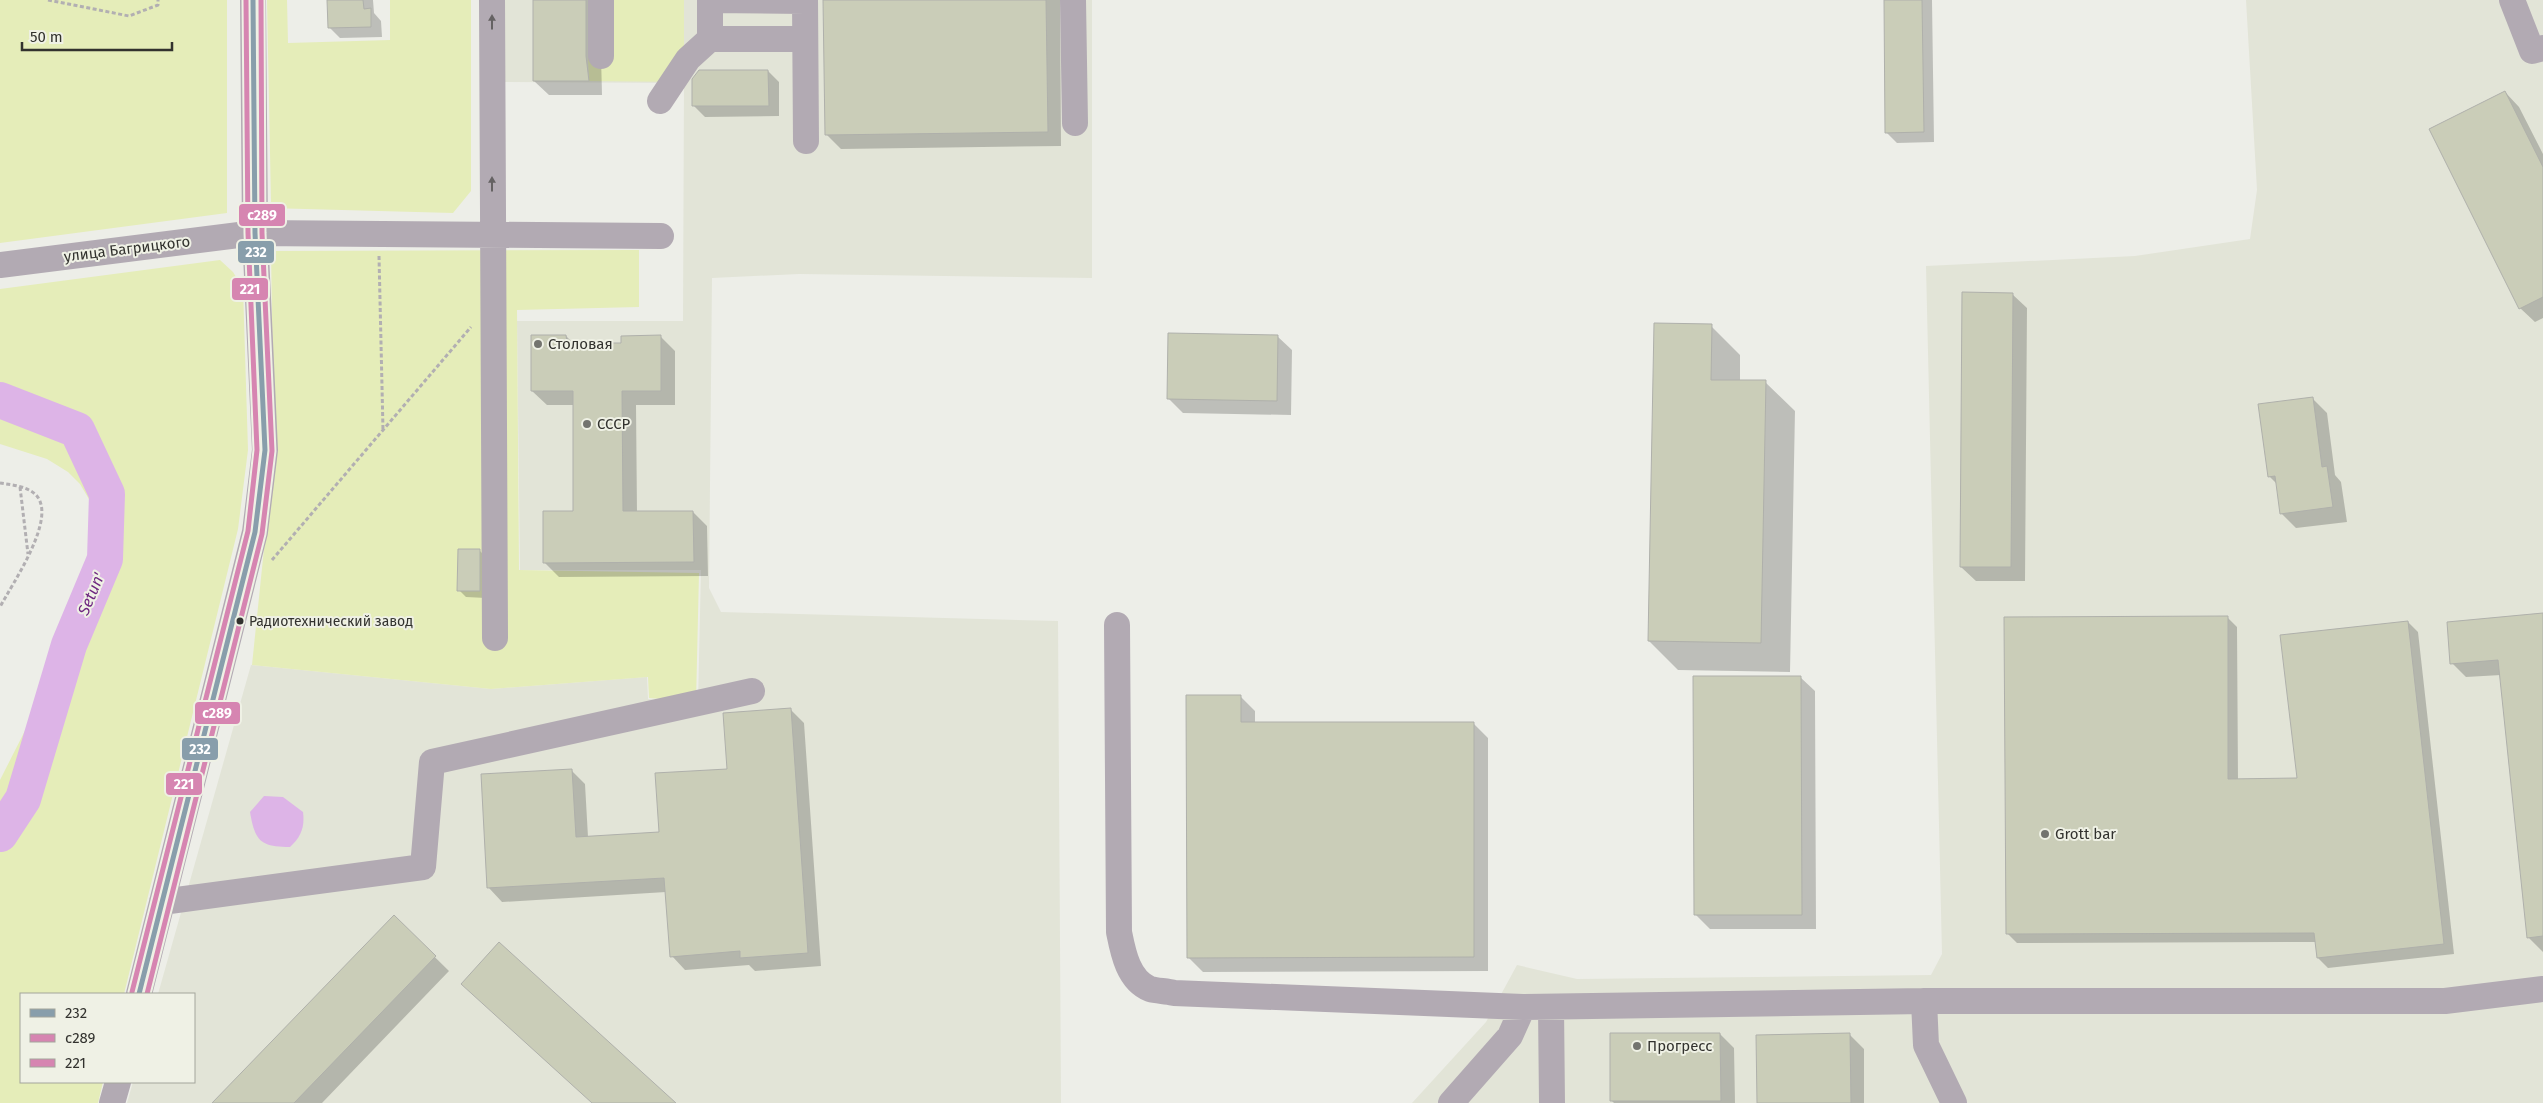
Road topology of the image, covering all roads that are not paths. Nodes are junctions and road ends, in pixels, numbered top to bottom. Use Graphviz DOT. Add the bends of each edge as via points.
graph roads {
  1 [pos="253,0"];
  2 [pos="492,0"];
  3 [pos="601,0"];
  4 [pos="1073,0"];
  5 [pos="2512,0"];
  6 [pos="805,1"];
  7 [pos="710,39"];
  8 [pos="804,39"];
  9 [pos="2543,48"];
  10 [pos="601,56"];
  11 [pos="660,102"];
  12 [pos="1075,123"];
  13 [pos="806,141"];
  14 [pos="255,233"];
  15 [pos="492,233"];
  16 [pos="660,236"];
  17 [pos="0,265"];
  18 [pos="1117,625"];
  19 [pos="495,638"];
  20 [pos="752,691"];
  21 [pos="162,902"];
  22 [pos="2543,989"];
  23 [pos="140,993"];
  24 [pos="1924,1001"];
  25 [pos="1523,1007"];
  26 [pos="1551,1007"];
  27 [pos="118,1083"];
  28 [pos="112,1103"];
  29 [pos="1450,1103"];
  30 [pos="1552,1103"];
  31 [pos="1954,1103"];
  1 -- 14 [label="street"];
  15 -- 2 [label="street, one-way"];
  3 -- 10 [label="street"];
  4 -- 12 [label="street"];
  5 -- 9 [label="street" via="2532,51"];
  6 -- 7 [label="street" via="710,0"];
  6 -- 8 [label="street"];
  7 -- 8 [label="street"];
  7 -- 11 [label="street" via="688,59"];
  8 -- 13 [label="street"];
  14 -- 15 [label="street, улица Багрицкого"];
  14 -- 17 [label="street, улица Багрицкого"];
  14 -- 21 [label="street" via="265,450 255,532"];
  15 -- 16 [label="street, улица Багрицкого"];
  15 -- 19 [label="street"];
  18 -- 25 [label="street" via="1119,932 1123,956 1134,976 1150,989 1174,993"];
  20 -- 21 [label="street" via="432,762 422,867"];
  21 -- 23 [label="street"];
  22 -- 24 [label="street" via="2445,1001"];
  24 -- 26 [label="street"];
  24 -- 31 [label="street" via="1926,1045"];
  25 -- 26 [label="street"];
  25 -- 29 [label="street" via="1510,1036"];
  26 -- 30 [label="street"];
  27 -- 28 [label="street"];
}
